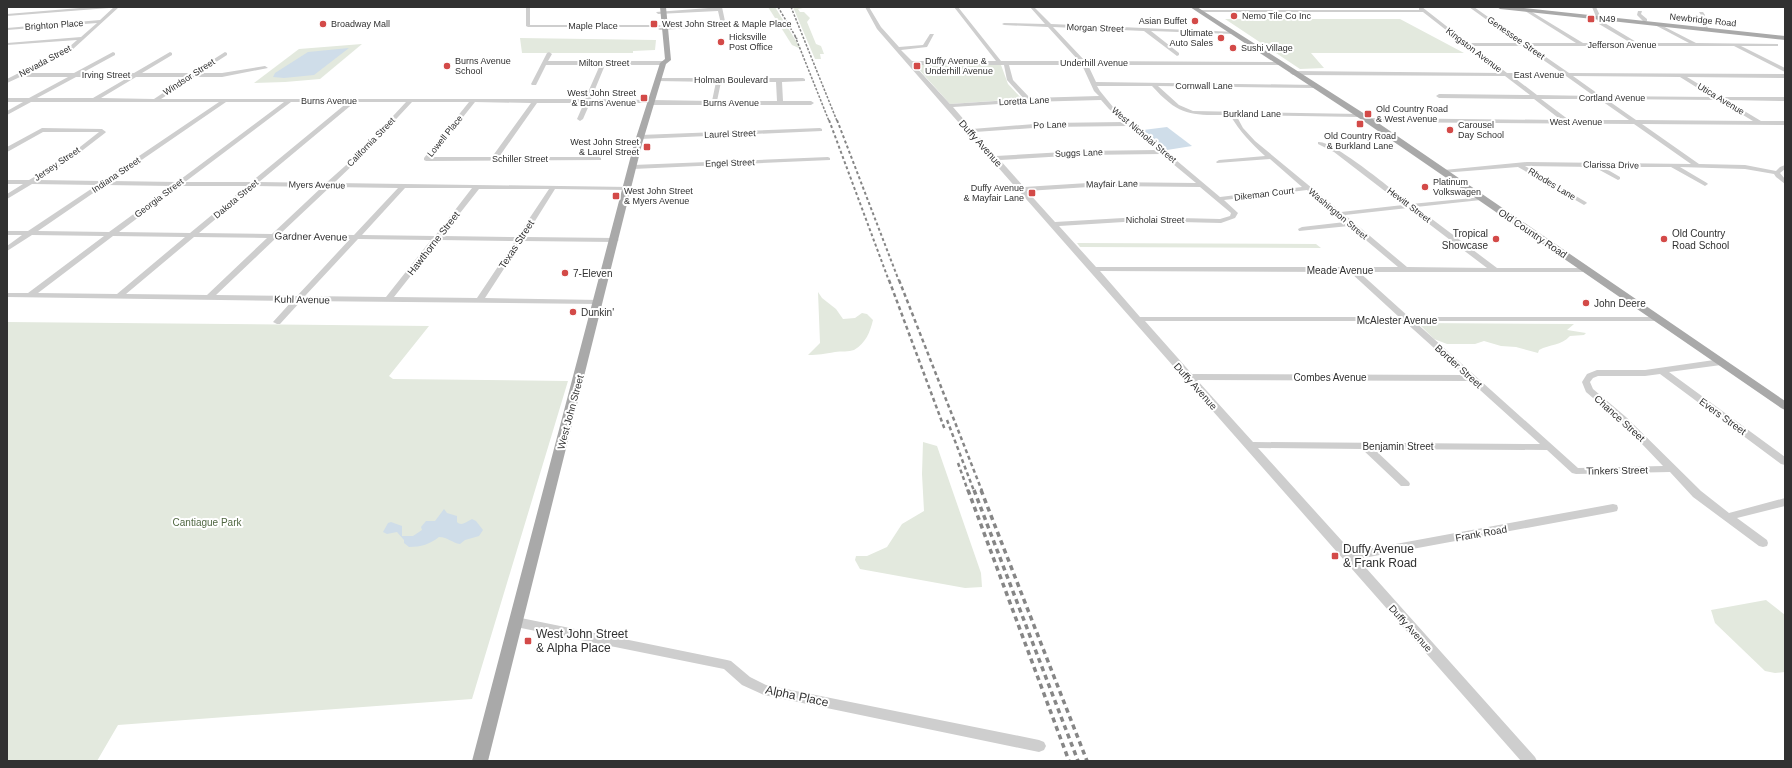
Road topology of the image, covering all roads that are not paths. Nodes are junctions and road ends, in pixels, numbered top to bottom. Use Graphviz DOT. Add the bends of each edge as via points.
graph roads {
  1 [pos="109,7"];
  2 [pos="117,7"];
  3 [pos="528,7"];
  4 [pos="866,7"];
  5 [pos="956,7"];
  6 [pos="1032,7"];
  7 [pos="1193,7"];
  8 [pos="1252,7"];
  9 [pos="1305,7"];
  10 [pos="1359,7"];
  11 [pos="1418,7"];
  12 [pos="1471,7"];
  13 [pos="1500,7"];
  14 [pos="1521,7"];
  15 [pos="1594,7"];
  16 [pos="720,8"];
  17 [pos="660,10"];
  18 [pos="1527,10"];
  19 [pos="1200,11"];
  20 [pos="1259,11"];
  21 [pos="1313,11"];
  22 [pos="1367,11"];
  23 [pos="1424,11"];
  24 [pos="1640,12"];
  25 [pos="1701,13"];
  26 [pos="7,14"];
  27 [pos="1598,16"];
  28 [pos="1645,20"];
  29 [pos="101,21"];
  30 [pos="1004,24"];
  31 [pos="1657,24"];
  32 [pos="1050,26"];
  33 [pos="1706,27"];
  34 [pos="7,28"];
  35 [pos="662,28"];
  36 [pos="1146,30"];
  37 [pos="1234,33"];
  38 [pos="932,35"];
  39 [pos="1773,35"];
  40 [pos="1785,36"];
  41 [pos="82,38"];
  42 [pos="7,44"];
  43 [pos="1467,44"];
  44 [pos="1524,44"];
  45 [pos="1581,44"];
  46 [pos="1638,45"];
  47 [pos="1695,45"];
  48 [pos="1734,45"];
  49 [pos="1776,45"];
  50 [pos="897,49"];
  51 [pos="668,51"];
  52 [pos="660,53"];
  53 [pos="113,54"];
  54 [pos="170,54"];
  55 [pos="225,54"];
  56 [pos="549,54"];
  57 [pos="1177,54"];
  58 [pos="544,63"];
  59 [pos="603,63"];
  60 [pos="910,63"];
  61 [pos="1003,63"];
  62 [pos="1084,63"];
  63 [pos="663,64"];
  64 [pos="1279,64"];
  65 [pos="265,68"];
  66 [pos="1785,70"];
  67 [pos="1293,73"];
  68 [pos="1506,74"];
  69 [pos="19,75"];
  70 [pos="76,75"];
  71 [pos="134,75"];
  72 [pos="193,75"];
  73 [pos="1568,75"];
  74 [pos="1681,76"];
  75 [pos="1785,76"];
  76 [pos="658,80"];
  77 [pos="719,80"];
  78 [pos="779,80"];
  79 [pos="803,80"];
  80 [pos="7,81"];
  81 [pos="534,84"];
  82 [pos="1094,84"];
  83 [pos="1155,86"];
  84 [pos="1314,86"];
  85 [pos="1439,96"];
  86 [pos="1536,97"];
  87 [pos="1102,98"];
  88 [pos="1601,98"];
  89 [pos="1719,98"];
  90 [pos="1785,99"];
  91 [pos="7,100"];
  92 [pos="31,100"];
  93 [pos="93,100"];
  94 [pos="154,100"];
  95 [pos="1028,100"];
  96 [pos="224,101"];
  97 [pos="288,101"];
  98 [pos="353,101"];
  99 [pos="410,101"];
  100 [pos="473,101"];
  101 [pos="535,101"];
  102 [pos="588,101"];
  103 [pos="651,102"];
  104 [pos="714,103"];
  105 [pos="780,103"];
  106 [pos="811,103"];
  107 [pos="947,106"];
  108 [pos="7,113"];
  109 [pos="1232,114"];
  110 [pos="1359,115"];
  111 [pos="580,119"];
  112 [pos="1368,120"];
  113 [pos="1568,122"];
  114 [pos="1636,122"];
  115 [pos="1762,123"];
  116 [pos="1130,124"];
  117 [pos="1785,124"];
  118 [pos="820,130"];
  119 [pos="970,131"];
  120 [pos="640,137"];
  121 [pos="1320,143"];
  122 [pos="7,150"];
  123 [pos="1164,152"];
  124 [pos="1271,157"];
  125 [pos="994,158"];
  126 [pos="441,159"];
  127 [pos="494,159"];
  128 [pos="599,159"];
  129 [pos="828,159"];
  130 [pos="1218,162"];
  131 [pos="1519,165"];
  132 [pos="1595,165"];
  133 [pos="1671,166"];
  134 [pos="1698,166"];
  135 [pos="633,167"];
  136 [pos="1785,167"];
  137 [pos="1444,172"];
  138 [pos="1777,173"];
  139 [pos="1618,178"];
  140 [pos="7,182"];
  141 [pos="30,182"];
  142 [pos="1785,182"];
  143 [pos="104,183"];
  144 [pos="178,184"];
  145 [pos="1705,184"];
  146 [pos="253,185"];
  147 [pos="328,185"];
  148 [pos="1202,185"];
  149 [pos="402,187"];
  150 [pos="477,187"];
  151 [pos="553,188"];
  152 [pos="628,188"];
  153 [pos="1308,188"];
  154 [pos="1021,189"];
  155 [pos="7,197"];
  156 [pos="1481,198"];
  157 [pos="1220,199"];
  158 [pos="1584,203"];
  159 [pos="1410,206"];
  160 [pos="1339,214"];
  161 [pos="1052,224"];
  162 [pos="1351,224"];
  163 [pos="1302,229"];
  164 [pos="7,233"];
  165 [pos="31,233"];
  166 [pos="111,234"];
  167 [pos="192,235"];
  168 [pos="274,236"];
  169 [pos="355,237"];
  170 [pos="437,238"];
  171 [pos="519,238"];
  172 [pos="615,240"];
  173 [pos="7,249"];
  174 [pos="1092,269"];
  175 [pos="1352,270"];
  176 [pos="1406,270"];
  177 [pos="1495,270"];
  178 [pos="1587,270"];
  179 [pos="7,295"];
  180 [pos="30,295"];
  181 [pos="119,296"];
  182 [pos="209,297"];
  183 [pos="298,298"];
  184 [pos="388,300"];
  185 [pos="479,301"];
  186 [pos="597,302"];
  187 [pos="1136,319"];
  188 [pos="1658,319"];
  189 [pos="1408,320"];
  190 [pos="277,322"];
  191 [pos="1721,362"];
  192 [pos="1662,371"];
  193 [pos="1188,377"];
  194 [pos="1472,378"];
  195 [pos="1785,406"];
  196 [pos="1249,445"];
  197 [pos="1365,446"];
  198 [pos="1548,447"];
  199 [pos="1565,462"];
  200 [pos="1785,462"];
  201 [pos="1673,469"];
  202 [pos="1405,484"];
  203 [pos="1785,502"];
  204 [pos="1613,508"];
  205 [pos="1727,517"];
  206 [pos="1763,543"];
  207 [pos="1349,557"];
  208 [pos="516,622"];
  209 [pos="1039,746"];
  210 [pos="480,761"];
  211 [pos="1530,761"];
  1 -- 26 [label="street"];
  2 -- 29 [label="street, Nevada Street"];
  3 -- 35 [label="street, Maple Place" via="528,26"];
  4 -- 50 [label="street, Duffy Avenue" via="879,28"];
  5 -- 61 [label="street"];
  6 -- 32 [label="street, West Nicholai Street"];
  7 -- 19 [label="main road, Old Country Road"];
  8 -- 20 [label="street"];
  9 -- 21 [label="street"];
  10 -- 22 [label="street"];
  11 -- 23 [label="street, Kingston Avenue"];
  12 -- 44 [label="street, Genessee Street"];
  13 -- 18 [label="main road, Newbridge Road"];
  14 -- 27 [label="main road, Newbridge Road"];
  15 -- 27 [label="street"];
  16 -- 17 [label="street"];
  16 -- 35 [label="street, Maple Place" via="724,25"];
  17 -- 35 [label="main road, West John Street"];
  18 -- 27 [label="main road, Newbridge Road"];
  18 -- 45 [label="street"];
  19 -- 20 [label="street"];
  19 -- 37 [label="main road, Old Country Road"];
  20 -- 21 [label="street"];
  21 -- 22 [label="street"];
  22 -- 23 [label="street"];
  23 -- 43 [label="street, Kingston Avenue"];
  24 -- 28 [label="street"];
  25 -- 33 [label="street"];
  27 -- 28 [label="main road, Newbridge Road"];
  27 -- 31 [label="main road, Newbridge Road"];
  27 -- 46 [label="street" via="1601,23"];
  28 -- 33 [label="main road, Newbridge Road"];
  29 -- 34 [label="street, Brighton Place"];
  29 -- 41 [label="street, Nevada Street"];
  30 -- 32 [label="street, Morgan Street"];
  31 -- 39 [label="main road, Newbridge Road"];
  31 -- 47 [label="street"];
  32 -- 36 [label="street, Morgan Street"];
  32 -- 62 [label="street, West Nicholai Street"];
  33 -- 39 [label="main road, Newbridge Road"];
  35 -- 51 [label="main road, West John Street"];
  35 -- 52 [label="main road, West John Street"];
  36 -- 37 [label="street, Morgan Street"];
  36 -- 57 [label="street"];
  37 -- 64 [label="main road, Old Country Road"];
  38 -- 50 [label="street" via="925,46"];
  39 -- 40 [label="main road, Newbridge Road"];
  41 -- 42 [label="street"];
  41 -- 69 [label="street, Nevada Street" via="67,51"];
  43 -- 44 [label="street, Jefferson Avenue"];
  43 -- 68 [label="street, Kingston Avenue"];
  44 -- 45 [label="street, Jefferson Avenue"];
  44 -- 73 [label="street, Genessee Street"];
  45 -- 46 [label="street, Jefferson Avenue"];
  46 -- 47 [label="street, Jefferson Avenue"];
  47 -- 48 [label="street, Jefferson Avenue"];
  48 -- 49 [label="street, Jefferson Avenue"];
  48 -- 66 [label="street"];
  50 -- 60 [label="street, Duffy Avenue"];
  51 -- 52 [label="main road"];
  51 -- 63 [label="main road, West John Street" via="668,60"];
  52 -- 63 [label="main road, West John Street" via="660,61"];
  53 -- 70 [label="street"];
  54 -- 71 [label="street"];
  55 -- 72 [label="street, Windsor Street"];
  56 -- 58 [label="street"];
  58 -- 59 [label="street, Milton Street"];
  58 -- 81 [label="street"];
  59 -- 63 [label="street, Milton Street"];
  59 -- 102 [label="street"];
  60 -- 61 [label="street, Underhill Avenue"];
  60 -- 107 [label="street, Duffy Avenue"];
  61 -- 62 [label="street, Underhill Avenue"];
  61 -- 95 [label="street" via="1010,80"];
  62 -- 64 [label="street, Underhill Avenue"];
  62 -- 82 [label="street, West Nicholai Street"];
  63 -- 76 [label="main road, West John Street"];
  64 -- 67 [label="main road, Old Country Road"];
  65 -- 72 [label="street, Irving Street" via="222,75"];
  67 -- 68 [label="street, East Avenue"];
  67 -- 84 [label="main road, Old Country Road"];
  68 -- 73 [label="street, East Avenue"];
  68 -- 86 [label="street, Kingston Avenue"];
  69 -- 70 [label="street, Irving Street"];
  69 -- 80 [label="street, Nevada Street"];
  70 -- 71 [label="street, Irving Street"];
  70 -- 92 [label="street"];
  71 -- 72 [label="street, Irving Street"];
  71 -- 93 [label="street"];
  72 -- 94 [label="street, Windsor Street"];
  73 -- 74 [label="street, East Avenue"];
  73 -- 88 [label="street, Genessee Street"];
  74 -- 75 [label="street, East Avenue"];
  74 -- 89 [label="street, Utica Avenue"];
  76 -- 77 [label="street, Holman Boulevard"];
  76 -- 103 [label="main road, West John Street"];
  77 -- 78 [label="street, Holman Boulevard"];
  77 -- 104 [label="street"];
  78 -- 79 [label="street, Holman Boulevard"];
  78 -- 105 [label="street"];
  82 -- 83 [label="street, Cornwall Lane"];
  82 -- 87 [label="street, West Nicholai Street"];
  83 -- 84 [label="street, Cornwall Lane"];
  83 -- 109 [label="street, Burkland Lane" via="1184,111"];
  84 -- 110 [label="main road, Old Country Road"];
  85 -- 86 [label="street, Cortland Avenue"];
  86 -- 88 [label="street, Cortland Avenue"];
  86 -- 113 [label="street, Kingston Avenue"];
  87 -- 95 [label="street, Loretta Lane"];
  87 -- 116 [label="street, West Nicholai Street"];
  88 -- 89 [label="street, Cortland Avenue"];
  88 -- 114 [label="street, Genessee Street"];
  89 -- 90 [label="street, Cortland Avenue"];
  89 -- 115 [label="street, Utica Avenue"];
  91 -- 92 [label="street, Burns Avenue"];
  92 -- 93 [label="street, Burns Avenue"];
  92 -- 108 [label="street"];
  93 -- 94 [label="street, Burns Avenue"];
  94 -- 96 [label="street, Burns Avenue"];
  95 -- 107 [label="street, Loretta Lane"];
  96 -- 97 [label="street, Burns Avenue"];
  96 -- 143 [label="street, Indiana Street"];
  97 -- 98 [label="street, Burns Avenue"];
  97 -- 144 [label="street, Georgia Street"];
  98 -- 99 [label="street, Burns Avenue"];
  98 -- 146 [label="street, Dakota Street"];
  99 -- 100 [label="street, Burns Avenue"];
  99 -- 147 [label="street, California Street"];
  100 -- 101 [label="street, Burns Avenue"];
  100 -- 126 [label="street, Lowell Place" via="426,159"];
  101 -- 102 [label="street, Burns Avenue"];
  101 -- 127 [label="street"];
  102 -- 103 [label="street, Burns Avenue"];
  102 -- 111 [label="street"];
  103 -- 104 [label="street, Burns Avenue"];
  103 -- 120 [label="main road, West John Street"];
  104 -- 105 [label="street, Burns Avenue"];
  105 -- 106 [label="street, Burns Avenue"];
  107 -- 119 [label="street, Duffy Avenue"];
  109 -- 110 [label="street, Burkland Lane"];
  109 -- 124 [label="street, Washington Street" via="1247,136"];
  110 -- 112 [label="main road, Old Country Road"];
  112 -- 113 [label="street, West Avenue"];
  112 -- 137 [label="main road, Old Country Road"];
  113 -- 114 [label="street, West Avenue"];
  114 -- 115 [label="street, West Avenue"];
  114 -- 134 [label="street, Genessee Street"];
  115 -- 117 [label="street, West Avenue"];
  116 -- 119 [label="street, Po Lane" via="1047,125"];
  116 -- 123 [label="street, West Nicholai Street"];
  118 -- 120 [label="street, Laurel Street"];
  119 -- 125 [label="street, Duffy Avenue"];
  120 -- 135 [label="main road, West John Street"];
  121 -- 159 [label="street, Hewitt Street" via="1336,151"];
  122 -- 141 [label="street, Jersey Street" via="42,130 103,132 68,159"];
  123 -- 125 [label="street, Suggs Lane"];
  123 -- 148 [label="street, West Nicholai Street"];
  124 -- 130 [label="street"];
  124 -- 153 [label="street, Washington Street"];
  125 -- 154 [label="street, Duffy Avenue"];
  126 -- 127 [label="street, Schiller Street"];
  127 -- 128 [label="street, Schiller Street"];
  129 -- 135 [label="street, Engel Street"];
  131 -- 132 [label="street, Clarissa Drive"];
  131 -- 137 [label="street, Clarissa Drive"];
  131 -- 158 [label="street, Rhodes Lane"];
  132 -- 133 [label="street, Clarissa Drive"];
  132 -- 139 [label="street"];
  133 -- 134 [label="street, Clarissa Drive"];
  133 -- 145 [label="street"];
  134 -- 138 [label="street, Clarissa Drive" via="1737,166"];
  135 -- 152 [label="main road, West John Street"];
  136 -- 138 [label="street"];
  137 -- 156 [label="main road, Old Country Road"];
  138 -- 142 [label="street"];
  140 -- 141 [label="street, Myers Avenue"];
  141 -- 143 [label="street, Myers Avenue"];
  141 -- 155 [label="street, Jersey Street"];
  143 -- 144 [label="street, Myers Avenue"];
  143 -- 165 [label="street, Indiana Street"];
  144 -- 146 [label="street, Myers Avenue"];
  144 -- 166 [label="street, Georgia Street"];
  146 -- 147 [label="street, Myers Avenue"];
  146 -- 167 [label="street, Dakota Street"];
  147 -- 149 [label="street, Myers Avenue"];
  147 -- 168 [label="street, California Street"];
  148 -- 154 [label="street, Mayfair Lane" via="1104,184"];
  148 -- 157 [label="street, West Nicholai Street"];
  149 -- 150 [label="street, Myers Avenue"];
  149 -- 169 [label="street"];
  150 -- 151 [label="street, Myers Avenue"];
  150 -- 170 [label="street, Hawthorne Street"];
  151 -- 152 [label="street, Myers Avenue"];
  151 -- 171 [label="street, Texas Street"];
  152 -- 172 [label="main road, West John Street"];
  153 -- 157 [label="street, Dikeman Court"];
  153 -- 160 [label="street, Washington Street"];
  154 -- 161 [label="street, Duffy Avenue"];
  156 -- 159 [label="street"];
  156 -- 178 [label="main road, Old Country Road"];
  157 -- 161 [label="street, Nicholai Street" via="1235,213 1233,218 1221,221 1140,219"];
  159 -- 160 [label="street"];
  159 -- 177 [label="street, Hewitt Street"];
  160 -- 162 [label="street, Washington Street"];
  161 -- 174 [label="street, Duffy Avenue"];
  162 -- 163 [label="street"];
  162 -- 176 [label="street, Washington Street"];
  164 -- 165 [label="street, Gardner Avenue"];
  165 -- 166 [label="street, Gardner Avenue"];
  165 -- 173 [label="street, Indiana Street"];
  166 -- 167 [label="street, Gardner Avenue"];
  166 -- 180 [label="street, Georgia Street"];
  167 -- 168 [label="street, Gardner Avenue"];
  167 -- 181 [label="street, Dakota Street"];
  168 -- 169 [label="street, Gardner Avenue"];
  168 -- 182 [label="street, California Street"];
  169 -- 170 [label="street, Gardner Avenue"];
  169 -- 183 [label="street"];
  170 -- 171 [label="street, Gardner Avenue"];
  170 -- 184 [label="street, Hawthorne Street"];
  171 -- 172 [label="street, Gardner Avenue"];
  171 -- 185 [label="street, Texas Street"];
  172 -- 186 [label="main road, West John Street"];
  174 -- 175 [label="street, Meade Avenue"];
  174 -- 187 [label="street, Duffy Avenue"];
  175 -- 176 [label="street, Meade Avenue"];
  175 -- 189 [label="street, Border Street"];
  176 -- 177 [label="street, Meade Avenue"];
  177 -- 178 [label="street, Meade Avenue"];
  178 -- 188 [label="main road, Old Country Road"];
  179 -- 180 [label="street, Kuhl Avenue"];
  180 -- 181 [label="street, Kuhl Avenue"];
  181 -- 182 [label="street, Kuhl Avenue"];
  182 -- 183 [label="street, Kuhl Avenue"];
  183 -- 184 [label="street, Kuhl Avenue"];
  183 -- 190 [label="street"];
  184 -- 185 [label="street, Kuhl Avenue"];
  185 -- 186 [label="street, Kuhl Avenue"];
  186 -- 208 [label="main road, West John Street"];
  187 -- 189 [label="street, McAlester Avenue"];
  187 -- 193 [label="street, Duffy Avenue"];
  188 -- 189 [label="street, McAlester Avenue"];
  188 -- 191 [label="main road, Old Country Road"];
  189 -- 194 [label="street, Border Street"];
  191 -- 192 [label="street, Chance Street"];
  191 -- 195 [label="main road, Old Country Road"];
  192 -- 200 [label="street, Evers Street"];
  192 -- 201 [label="street, Chance Street" via="1596,373 1586,382 1589,390 1623,419"];
  193 -- 194 [label="street, Combes Avenue"];
  193 -- 196 [label="street, Duffy Avenue"];
  194 -- 198 [label="street, Border Street"];
  196 -- 197 [label="street, Benjamin Street"];
  196 -- 207 [label="street, Duffy Avenue"];
  197 -- 198 [label="street, Benjamin Street"];
  197 -- 202 [label="street"];
  198 -- 199 [label="street, Border Street"];
  199 -- 201 [label="street, Tinkers Street" via="1576,471"];
  201 -- 205 [label="street, Chance Street" via="1697,494"];
  203 -- 205 [label="street"];
  204 -- 207 [label="street, Frank Road"];
  205 -- 206 [label="street, Chance Street"];
  207 -- 211 [label="street, Duffy Avenue"];
  208 -- 209 [label="street, Alpha Place" via="727,665 749,683 764,690"];
  208 -- 210 [label="main road, West John Street"];
}
